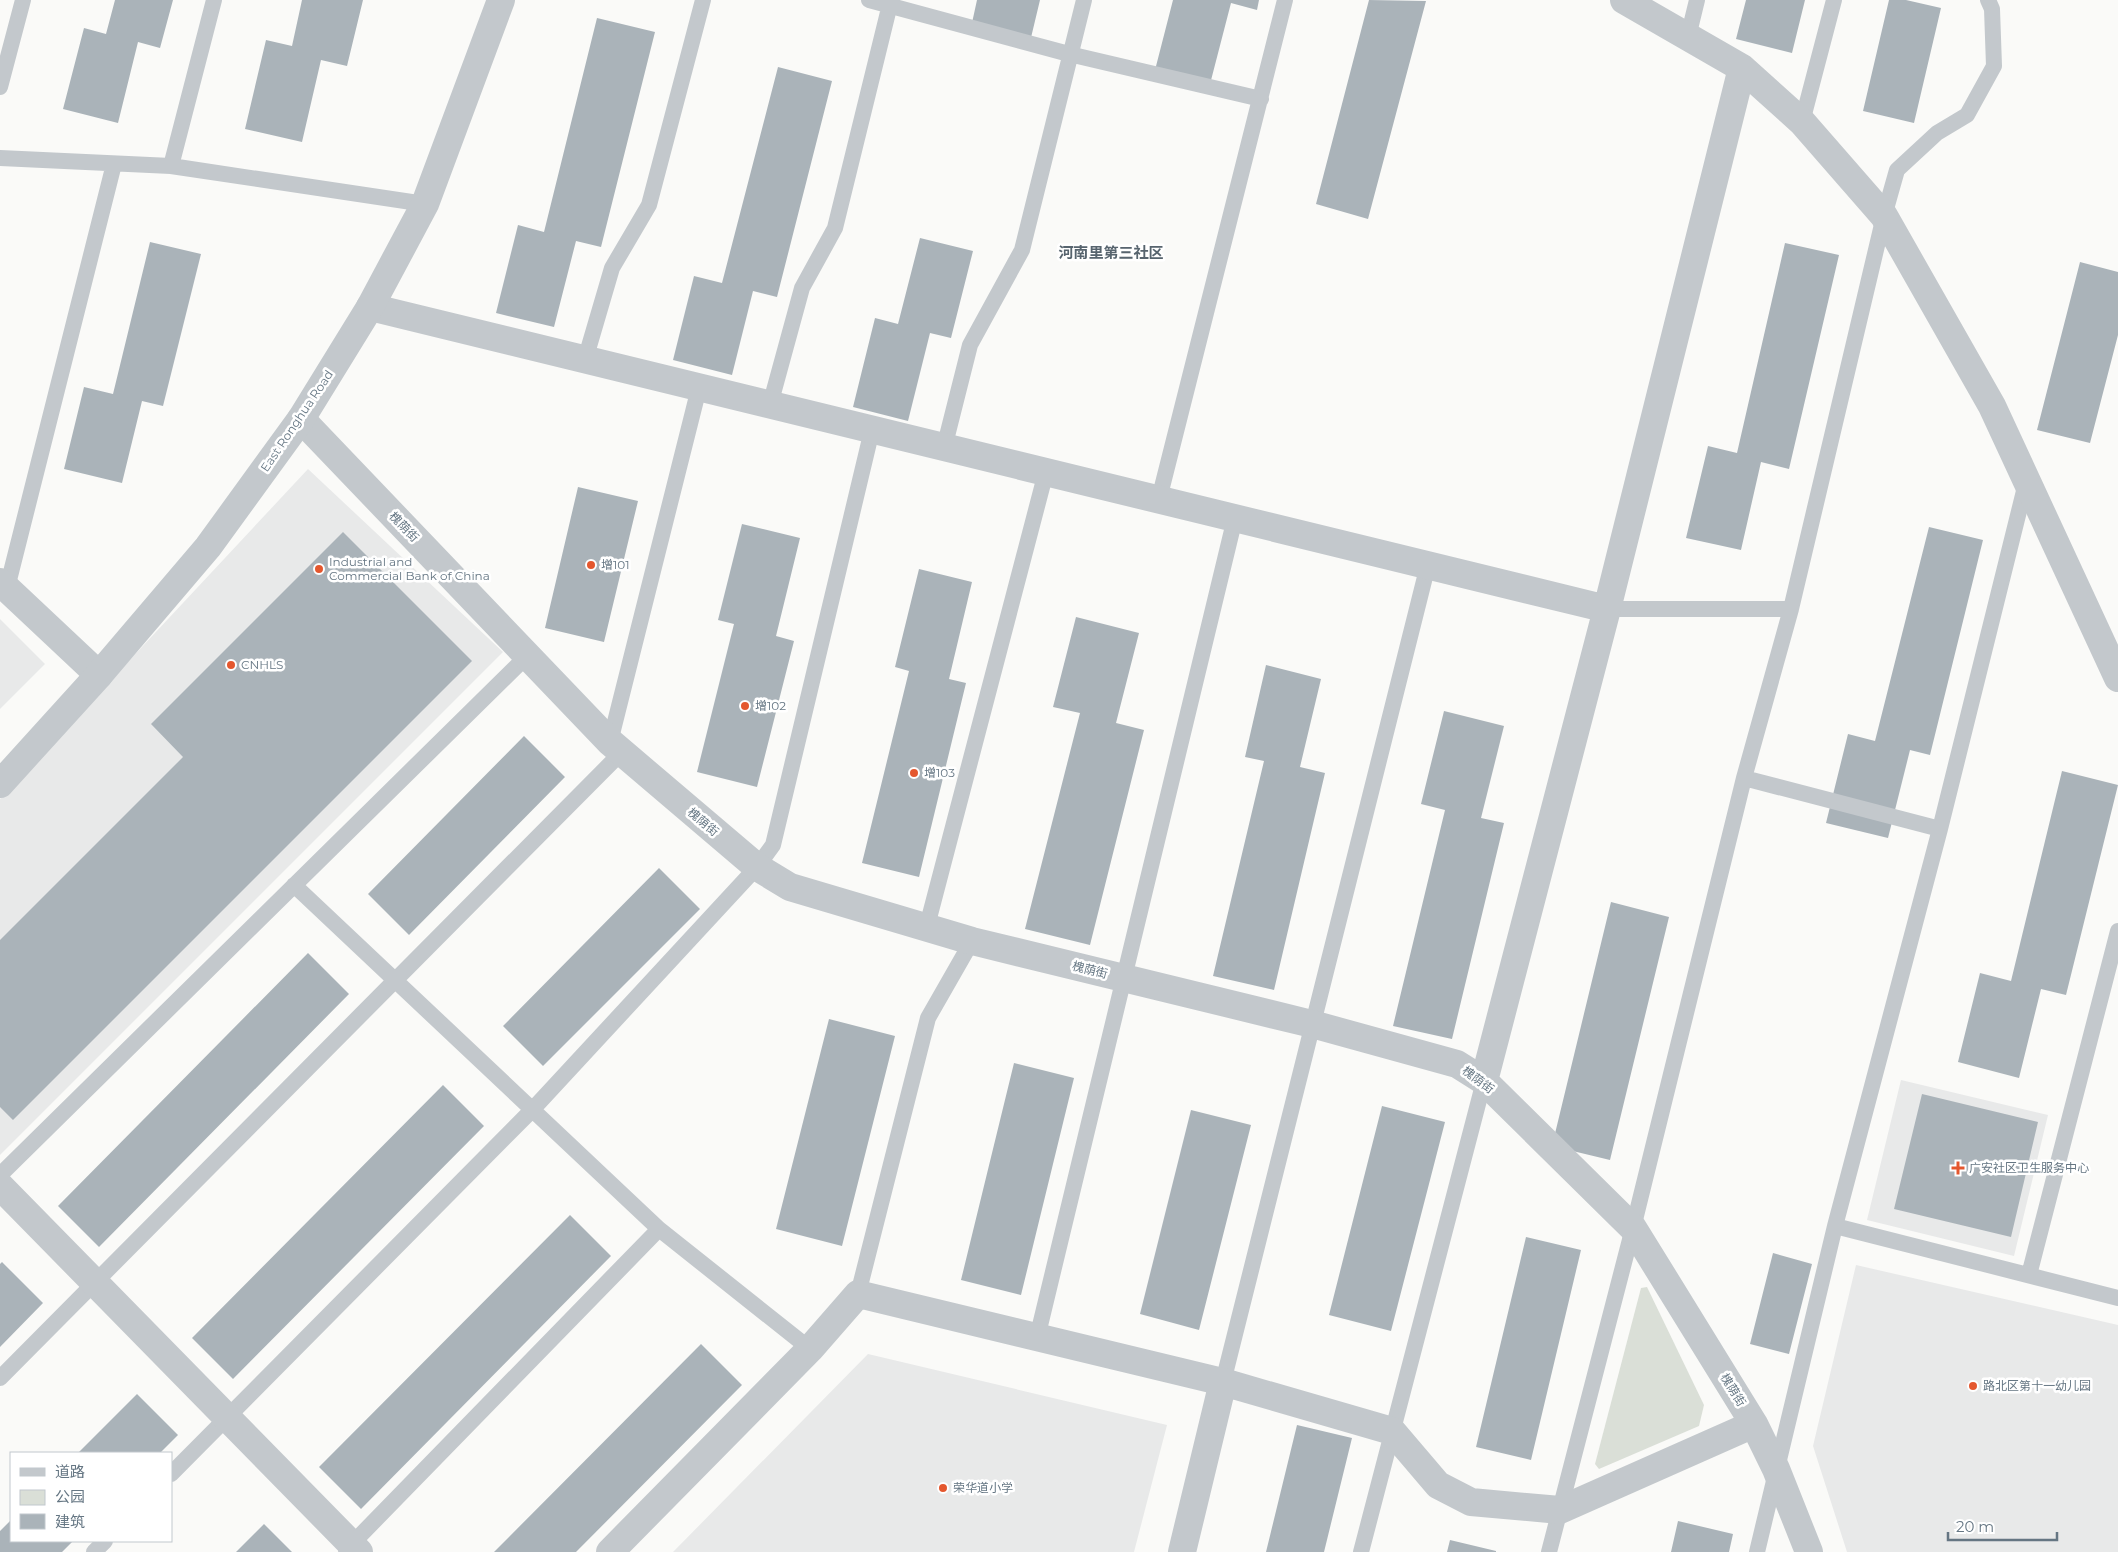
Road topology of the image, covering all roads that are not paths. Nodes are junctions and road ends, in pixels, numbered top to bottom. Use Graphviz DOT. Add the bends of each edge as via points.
graph roads {
  1 [pos="24,0"];
  2 [pos="214,0"];
  3 [pos="501,0"];
  4 [pos="703,0"];
  5 [pos="869,0"];
  6 [pos="1084,0"];
  7 [pos="1285,0"];
  8 [pos="1624,0"];
  9 [pos="1697,0"];
  10 [pos="1834,0"];
  11 [pos="1988,0"];
  12 [pos="890,3"];
  13 [pos="1688,37"];
  14 [pos="1069,54"];
  15 [pos="1742,68"];
  16 [pos="0,87"];
  17 [pos="1261,99"];
  18 [pos="1802,122"];
  19 [pos="0,158"];
  20 [pos="114,164"];
  21 [pos="171,166"];
  22 [pos="425,204"];
  23 [pos="1884,216"];
  24 [pos="370,308"];
  25 [pos="585,360"];
  26 [pos="700,388"];
  27 [pos="770,405"];
  28 [pos="302,419"];
  29 [pos="872,430"];
  30 [pos="944,448"];
  31 [pos="1046,472"];
  32 [pos="2027,482"];
  33 [pos="1158,499"];
  34 [pos="1235,518"];
  35 [pos="1428,566"];
  36 [pos="3,585"];
  37 [pos="1607,609"];
  38 [pos="1791,609"];
  39 [pos="527,656"];
  40 [pos="99,675"];
  41 [pos="2118,678"];
  42 [pos="616,747"];
  43 [pos="1744,778"];
  44 [pos="0,784"];
  45 [pos="1940,829"];
  46 [pos="757,867"];
  47 [pos="294,885"];
  48 [pos="927,926"];
  49 [pos="2118,931"];
  50 [pos="972,941"];
  51 [pos="1122,978"];
  52 [pos="396,980"];
  53 [pos="1312,1024"];
  54 [pos="1484,1081"];
  55 [pos="533,1109"];
  56 [pos="2,1190"];
  57 [pos="1835,1226"];
  58 [pos="1633,1228"];
  59 [pos="659,1229"];
  60 [pos="2029,1275"];
  61 [pos="95,1283"];
  62 [pos="858,1294"];
  63 [pos="2118,1298"];
  64 [pos="1037,1338"];
  65 [pos="810,1349"];
  66 [pos="0,1378"];
  67 [pos="1223,1382"];
  68 [pos="227,1418"];
  69 [pos="1754,1424"];
  70 [pos="1392,1431"];
  71 [pos="1776,1469"];
  72 [pos="172,1473"];
  73 [pos="1560,1510"];
  74 [pos="104,1542"];
  75 [pos="352,1550"];
  76 [pos="94,1552"];
  77 [pos="610,1552"];
  78 [pos="1182,1552"];
  79 [pos="1361,1552"];
  80 [pos="1549,1552"];
  81 [pos="1757,1552"];
  82 [pos="1808,1552"];
  1 -- 16 [label="lane"];
  2 -- 21 [label="lane"];
  3 -- 22 [label="street, East Ronghua Road"];
  4 -- 25 [label="lane" via="649,205 612,268"];
  5 -- 12 [label="lane"];
  6 -- 14 [label="lane"];
  7 -- 17 [label="lane"];
  8 -- 13 [label="street"];
  9 -- 13 [label="lane"];
  10 -- 18 [label="lane"];
  11 -- 23 [label="lane" via="1992,9 1994,66 1967,115 1937,133 1897,170"];
  12 -- 14 [label="lane"];
  12 -- 27 [label="lane" via="835,228 802,288"];
  13 -- 15 [label="street"];
  14 -- 17 [label="lane"];
  14 -- 30 [label="lane" via="1022,250 970,345"];
  15 -- 18 [label="street"];
  15 -- 37 [label="street"];
  17 -- 33 [label="lane"];
  18 -- 23 [label="street"];
  19 -- 20 [label="lane"];
  20 -- 21 [label="lane"];
  20 -- 36 [label="lane"];
  21 -- 22 [label="lane"];
  22 -- 24 [label="street, East Ronghua Road"];
  23 -- 32 [label="street" via="1992,406"];
  23 -- 38 [label="lane"];
  24 -- 25 [label="street"];
  24 -- 28 [label="street, East Ronghua Road"];
  25 -- 26 [label="street"];
  26 -- 27 [label="street"];
  26 -- 42 [label="lane"];
  27 -- 29 [label="street"];
  28 -- 39 [label="street, 槐荫街"];
  28 -- 40 [label="street, East Ronghua Road" via="208,548"];
  29 -- 30 [label="street"];
  29 -- 46 [label="lane" via="772,845"];
  30 -- 31 [label="street"];
  31 -- 33 [label="street"];
  31 -- 48 [label="lane"];
  32 -- 41 [label="street"];
  32 -- 45 [label="lane"];
  33 -- 34 [label="street"];
  34 -- 35 [label="street"];
  34 -- 51 [label="lane"];
  35 -- 37 [label="street"];
  35 -- 53 [label="lane"];
  36 -- 40 [label="street"];
  37 -- 38 [label="lane"];
  37 -- 54 [label="street"];
  38 -- 43 [label="lane"];
  39 -- 42 [label="street, 槐荫街"];
  39 -- 47 [label="lane"];
  40 -- 44 [label="street, East Ronghua Road"];
  42 -- 46 [label="street, 槐荫街"];
  42 -- 52 [label="lane"];
  43 -- 45 [label="lane"];
  43 -- 58 [label="lane"];
  45 -- 57 [label="lane"];
  46 -- 48 [label="street, 槐荫街" via="790,887"];
  46 -- 55 [label="lane"];
  47 -- 52 [label="lane"];
  47 -- 56 [label="lane"];
  48 -- 50 [label="street, 槐荫街"];
  49 -- 60 [label="lane"];
  50 -- 51 [label="street, 槐荫街"];
  50 -- 62 [label="lane" via="928,1018"];
  51 -- 53 [label="street, 槐荫街"];
  51 -- 64 [label="lane"];
  52 -- 55 [label="lane"];
  52 -- 61 [label="lane"];
  53 -- 54 [label="street, 槐荫街" via="1457,1064"];
  53 -- 67 [label="lane"];
  54 -- 58 [label="street, 槐荫街"];
  54 -- 70 [label="lane"];
  55 -- 59 [label="lane"];
  55 -- 68 [label="lane"];
  56 -- 61 [label="street"];
  57 -- 60 [label="lane"];
  57 -- 71 [label="lane"];
  58 -- 69 [label="street, 槐荫街"];
  58 -- 73 [label="lane"];
  59 -- 65 [label="lane"];
  59 -- 75 [label="lane"];
  60 -- 63 [label="lane"];
  61 -- 66 [label="lane"];
  61 -- 68 [label="street"];
  62 -- 64 [label="street"];
  62 -- 65 [label="street"];
  64 -- 67 [label="street"];
  65 -- 77 [label="street"];
  67 -- 70 [label="street"];
  67 -- 78 [label="street"];
  68 -- 72 [label="lane"];
  68 -- 75 [label="street"];
  69 -- 71 [label="street, 槐荫街"];
  69 -- 73 [label="street"];
  70 -- 73 [label="street" via="1438,1485 1471,1502"];
  70 -- 79 [label="lane"];
  71 -- 81 [label="lane"];
  71 -- 82 [label="street, 槐荫街"];
  73 -- 80 [label="lane"];
  74 -- 76 [label="lane"];
}
